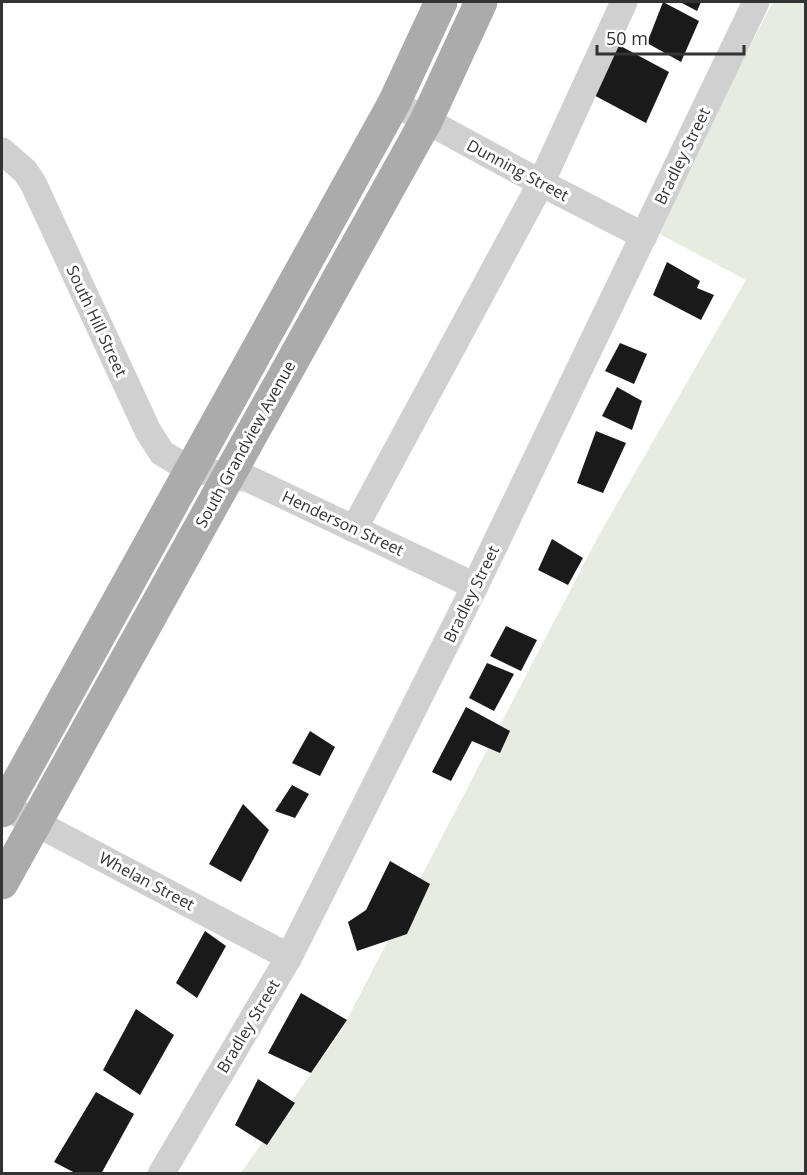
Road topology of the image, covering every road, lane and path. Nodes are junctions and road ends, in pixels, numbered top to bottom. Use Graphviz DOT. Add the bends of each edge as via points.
graph roads {
  1 [pos="441,2"];
  2 [pos="481,2"];
  3 [pos="624,2"];
  4 [pos="756,2"];
  5 [pos="394,103"];
  6 [pos="426,121"];
  7 [pos="2,151"];
  8 [pos="541,183"];
  9 [pos="644,236"];
  10 [pos="209,472"];
  11 [pos="354,529"];
  12 [pos="476,586"];
  13 [pos="3,809"];
  14 [pos="34,822"];
  15 [pos="2,883"];
  16 [pos="289,957"];
  17 [pos="161,1173"];
  1 -- 5 [label="main road, South Grandview Avenue"];
  2 -- 6 [label="main road, South Grandview Avenue"];
  3 -- 8 [label="street"];
  4 -- 9 [label="street, Bradley Street"];
  5 -- 6 [label="street, Dunning Street"];
  5 -- 10 [label="main road, South Grandview Avenue"];
  6 -- 8 [label="street, Dunning Street"];
  6 -- 10 [label="main road, South Grandview Avenue"];
  7 -- 10 [label="street, South Hill Street" via="33,183 154,443 170,459"];
  8 -- 9 [label="street, Dunning Street"];
  8 -- 11 [label="street"];
  9 -- 12 [label="street, Bradley Street"];
  10 -- 11 [label="street, Henderson Street" via="249,479"];
  10 -- 13 [label="main road, South Grandview Avenue"];
  10 -- 14 [label="main road, South Grandview Avenue"];
  11 -- 12 [label="street, Henderson Street"];
  12 -- 16 [label="street, Bradley Street"];
  13 -- 14 [label="street, Whelan Street"];
  14 -- 15 [label="main road, South Grandview Avenue"];
  14 -- 16 [label="street, Whelan Street"];
  16 -- 17 [label="street, Bradley Street"];
}
